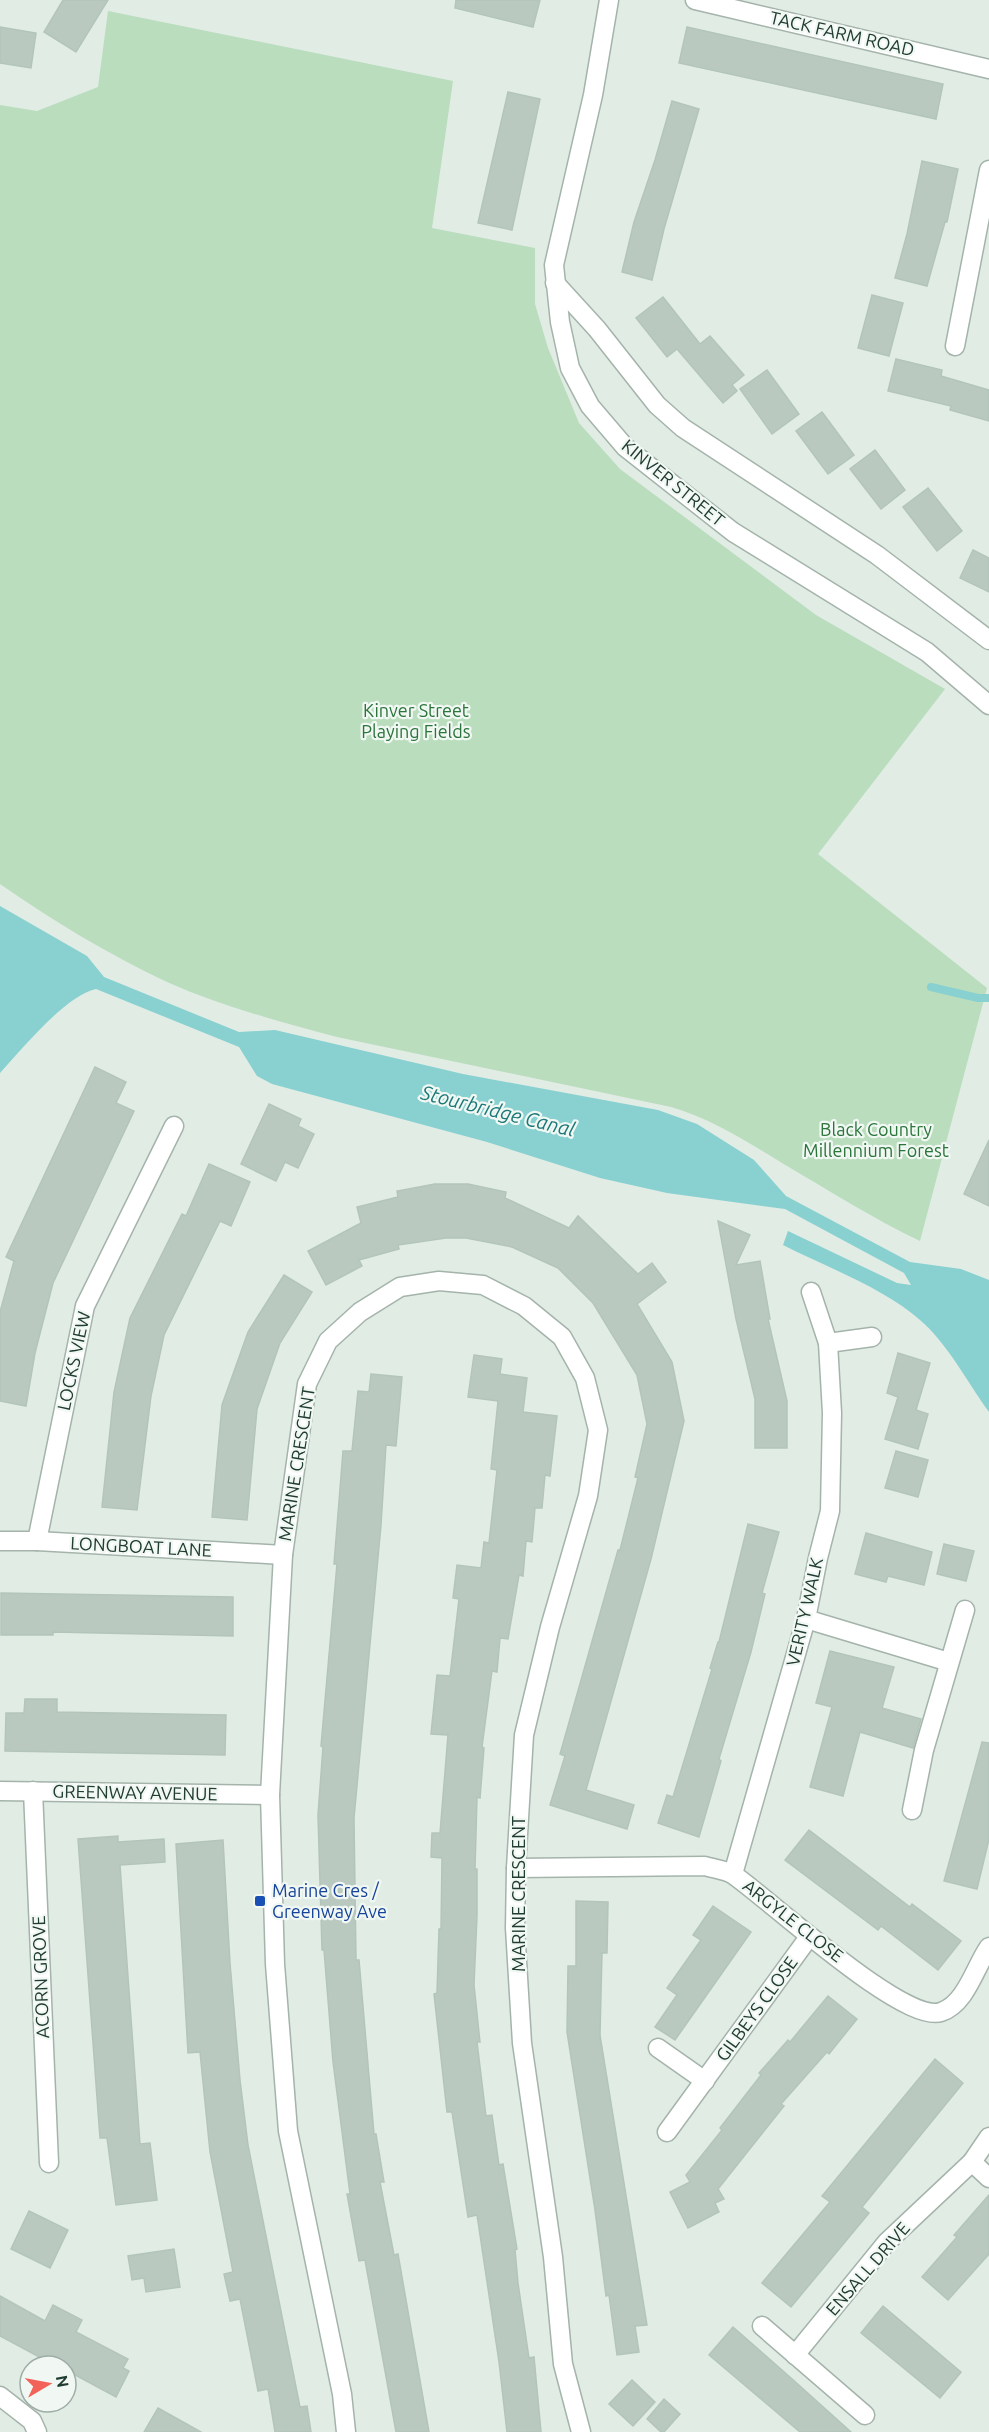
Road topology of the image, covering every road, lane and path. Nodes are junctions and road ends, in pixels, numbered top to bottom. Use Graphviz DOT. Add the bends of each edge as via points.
graph roads {
  1 [pos="609,0"];
  2 [pos="695,0"];
  3 [pos="989,69"];
  4 [pos="989,170"];
  5 [pos="555,283"];
  6 [pos="955,346"];
  7 [pos="989,640"];
  8 [pos="989,705"];
  9 [pos="174,1126"];
  10 [pos="811,1292"];
  11 [pos="872,1337"];
  12 [pos="828,1343"];
  13 [pos="0,1541"];
  14 [pos="37,1541"];
  15 [pos="283,1555"];
  16 [pos="965,1610"];
  17 [pos="806,1619"];
  18 [pos="949,1662"];
  19 [pos="0,1791"];
  20 [pos="33,1791"];
  21 [pos="270,1795"];
  22 [pos="912,1810"];
  23 [pos="516,1868"];
  24 [pos="734,1874"];
  25 [pos="809,1937"];
  26 [pos="989,1947"];
  27 [pos="658,2048"];
  28 [pos="705,2081"];
  29 [pos="667,2133"];
  30 [pos="989,2137"];
  31 [pos="972,2162"];
  32 [pos="49,2163"];
  33 [pos="989,2178"];
  34 [pos="762,2326"];
  35 [pos="795,2355"];
  36 [pos="0,2396"];
  37 [pos="865,2415"];
  38 [pos="37,2432"];
  39 [pos="346,2432"];
  40 [pos="581,2432"];
  1 -- 5 [label="street, KINVER STREET" via="593,95 554,265"];
  2 -- 3 [label="street, TACK FARM ROAD"];
  4 -- 6 [label="street"];
  5 -- 7 [label="street" via="657,405 683,428 869,549"];
  5 -- 8 [label="street, KINVER STREET" via="570,368 590,406 625,447 733,532 927,652"];
  9 -- 14 [label="street, LOCKS VIEW" via="85,1306"];
  10 -- 12 [label="street, VERITY WALK"];
  11 -- 12 [label="street"];
  12 -- 17 [label="street, VERITY WALK" via="832,1413 830,1511"];
  13 -- 14 [label="street, LONGBOAT LANE"];
  14 -- 15 [label="street, LONGBOAT LANE"];
  15 -- 21 [label="street, MARINE CRESCENT"];
  15 -- 23 [label="street, MARINE CRESCENT" via="307,1384 328,1341 360,1312 400,1287 439,1281 483,1286 524,1305 562,1338 585,1378 598,1430 588,1496 524,1735"];
  16 -- 18 [label="street"];
  17 -- 18 [label="street"];
  17 -- 24 [label="street, VERITY WALK"];
  18 -- 22 [label="street"];
  19 -- 20 [label="street, GREENWAY AVENUE"];
  20 -- 21 [label="street, GREENWAY AVENUE"];
  20 -- 32 [label="street, ACORN GROVE"];
  21 -- 39 [label="street, MARINE CRESCENT" via="275,1965 288,2131 342,2394"];
  23 -- 24 [label="street, ARGYLE CLOSE" via="705,1866"];
  23 -- 40 [label="street, MARINE CRESCENT" via="515,1928 522,2043 553,2257 563,2364"];
  24 -- 25 [label="street, ARGYLE CLOSE"];
  25 -- 26 [label="street, ARGYLE CLOSE" via="902,2003 932,2012 941,2012 963,1996"];
  25 -- 28 [label="street, GILBEYS CLOSE"];
  27 -- 28 [label="street, GILBEYS CLOSE"];
  28 -- 29 [label="street, GILBEYS CLOSE"];
  30 -- 31 [label="street, ENSALL DRIVE"];
  31 -- 33 [label="street"];
  31 -- 35 [label="street, ENSALL DRIVE" via="886,2242"];
  34 -- 35 [label="street"];
  35 -- 37 [label="street"];
  36 -- 38 [label="street" via="32,2421"];
}
